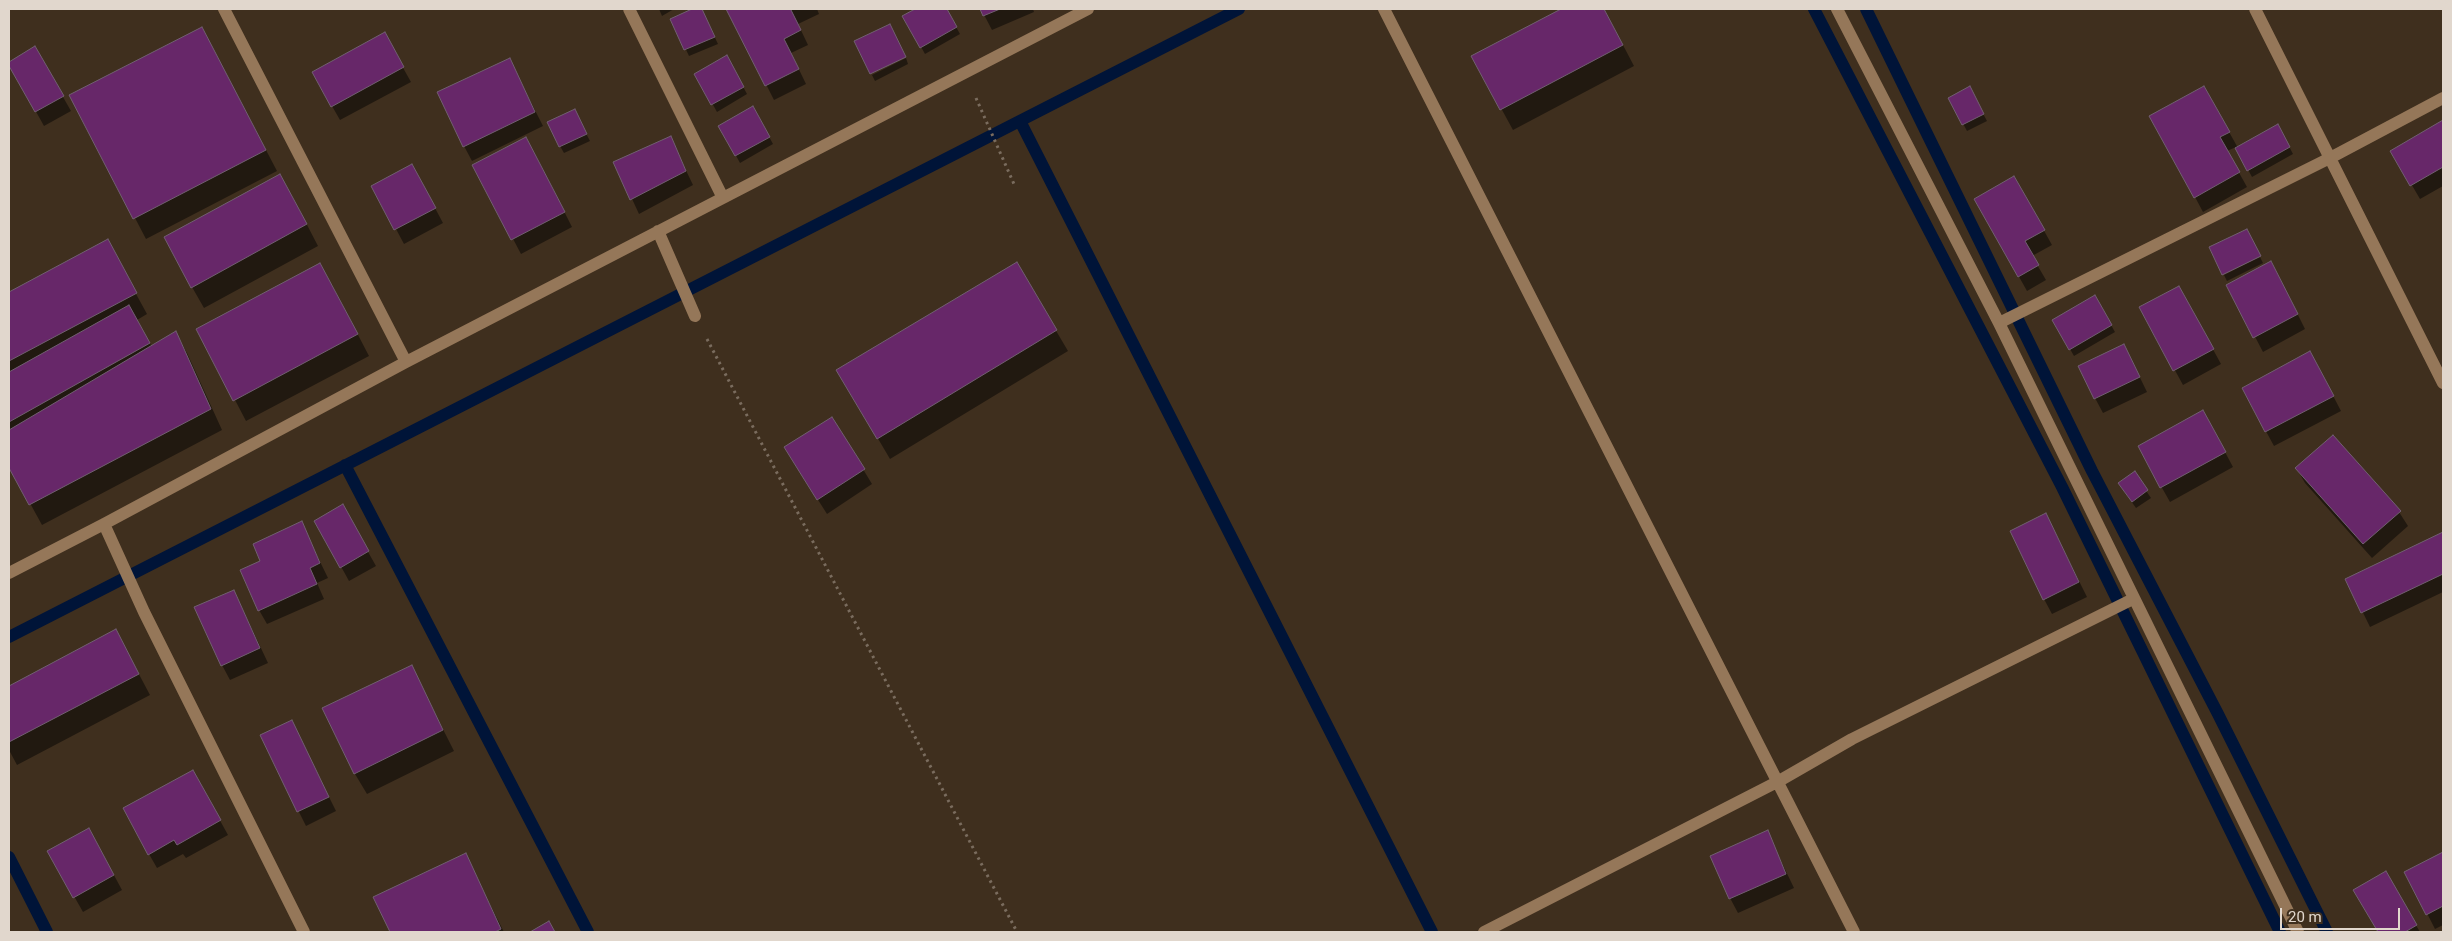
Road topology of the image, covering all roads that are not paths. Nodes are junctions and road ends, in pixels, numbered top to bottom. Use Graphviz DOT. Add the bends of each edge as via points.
graph roads {
  1 [pos="224,9"];
  2 [pos="629,9"];
  3 [pos="1088,9"];
  4 [pos="1384,9"];
  5 [pos="1837,9"];
  6 [pos="2255,9"];
  7 [pos="2443,98"];
  8 [pos="2330,158"];
  9 [pos="723,198"];
  10 [pos="658,231"];
  11 [pos="695,316"];
  12 [pos="1999,323"];
  13 [pos="406,362"];
  14 [pos="2443,383"];
  15 [pos="104,524"];
  16 [pos="9,573"];
  17 [pos="2133,599"];
  18 [pos="1779,781"];
  19 [pos="304,932"];
  20 [pos="1484,932"];
  21 [pos="1854,932"];
  22 [pos="2298,932"];
  1 -- 13 [label="street"];
  2 -- 9 [label="street"];
  3 -- 9 [label="street"];
  4 -- 18 [label="street"];
  5 -- 12 [label="street"];
  6 -- 8 [label="street"];
  7 -- 8 [label="street"];
  8 -- 12 [label="street"];
  8 -- 14 [label="street"];
  9 -- 10 [label="street"];
  10 -- 11 [label="street"];
  10 -- 13 [label="street"];
  12 -- 17 [label="street"];
  13 -- 15 [label="street"];
  15 -- 16 [label="street"];
  15 -- 19 [label="street" via="144,612"];
  17 -- 18 [label="street" via="1852,739"];
  17 -- 22 [label="street"];
  18 -- 20 [label="street"];
  18 -- 21 [label="street"];
}
